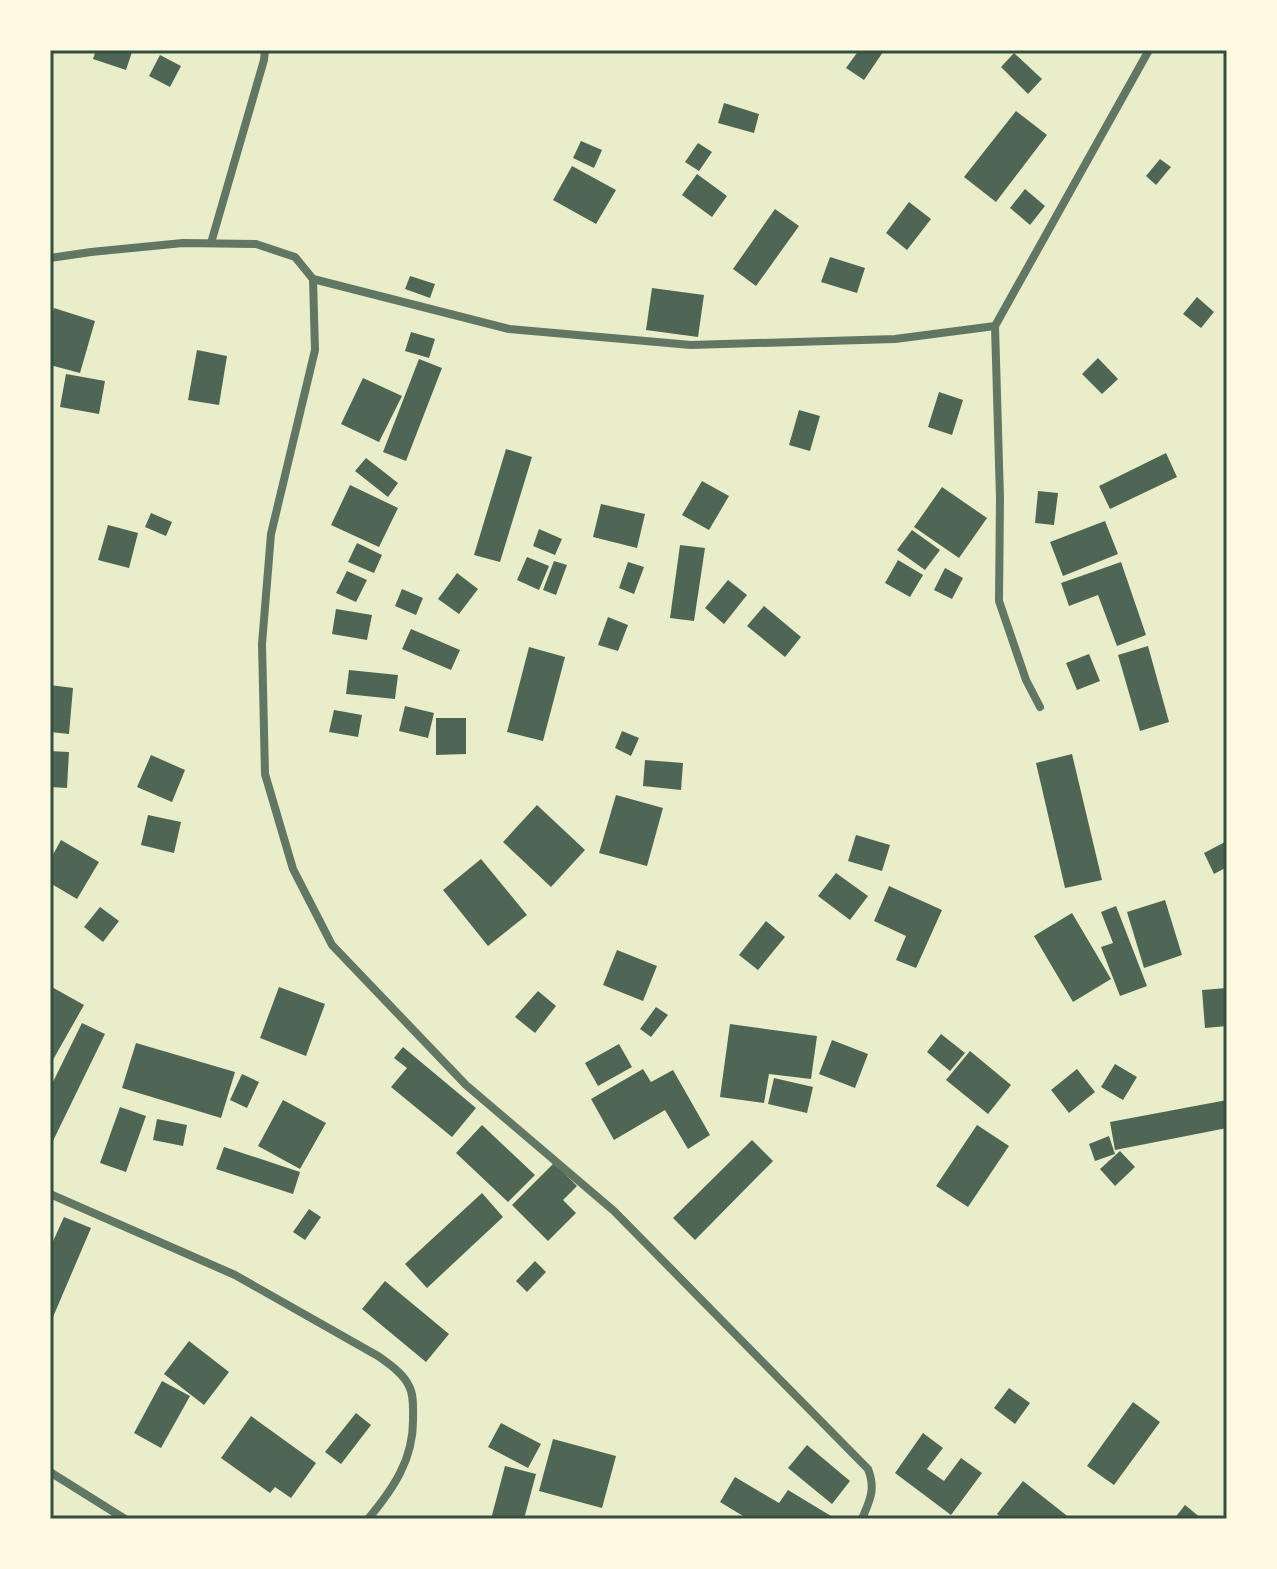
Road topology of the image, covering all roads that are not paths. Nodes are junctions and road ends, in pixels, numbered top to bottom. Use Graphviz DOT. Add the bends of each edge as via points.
graph roads {
  1 [pos="265,50"];
  2 [pos="1149,50"];
  3 [pos="211,243"];
  4 [pos="50,258"];
  5 [pos="313,279"];
  6 [pos="995,326"];
  7 [pos="1040,707"];
  8 [pos="50,1194"];
  9 [pos="50,1472"];
  10 [pos="125,1519"];
  11 [pos="368,1519"];
  12 [pos="862,1519"];
  1 -- 3 [label="street"];
  2 -- 6 [label="street"];
  3 -- 4 [label="street"];
  3 -- 5 [label="street" via="256,244 295,257"];
  5 -- 6 [label="street" via="509,329 691,345 895,339"];
  5 -- 12 [label="street" via="315,350 271,534 262,644 265,774 293,869 332,945 466,1085 614,1211 868,1469 873,1493"];
  6 -- 7 [label="street" via="999,601"];
  8 -- 11 [label="street" via="235,1275 398,1371 410,1386 414,1431 403,1470"];
  9 -- 10 [label="street"];
}
